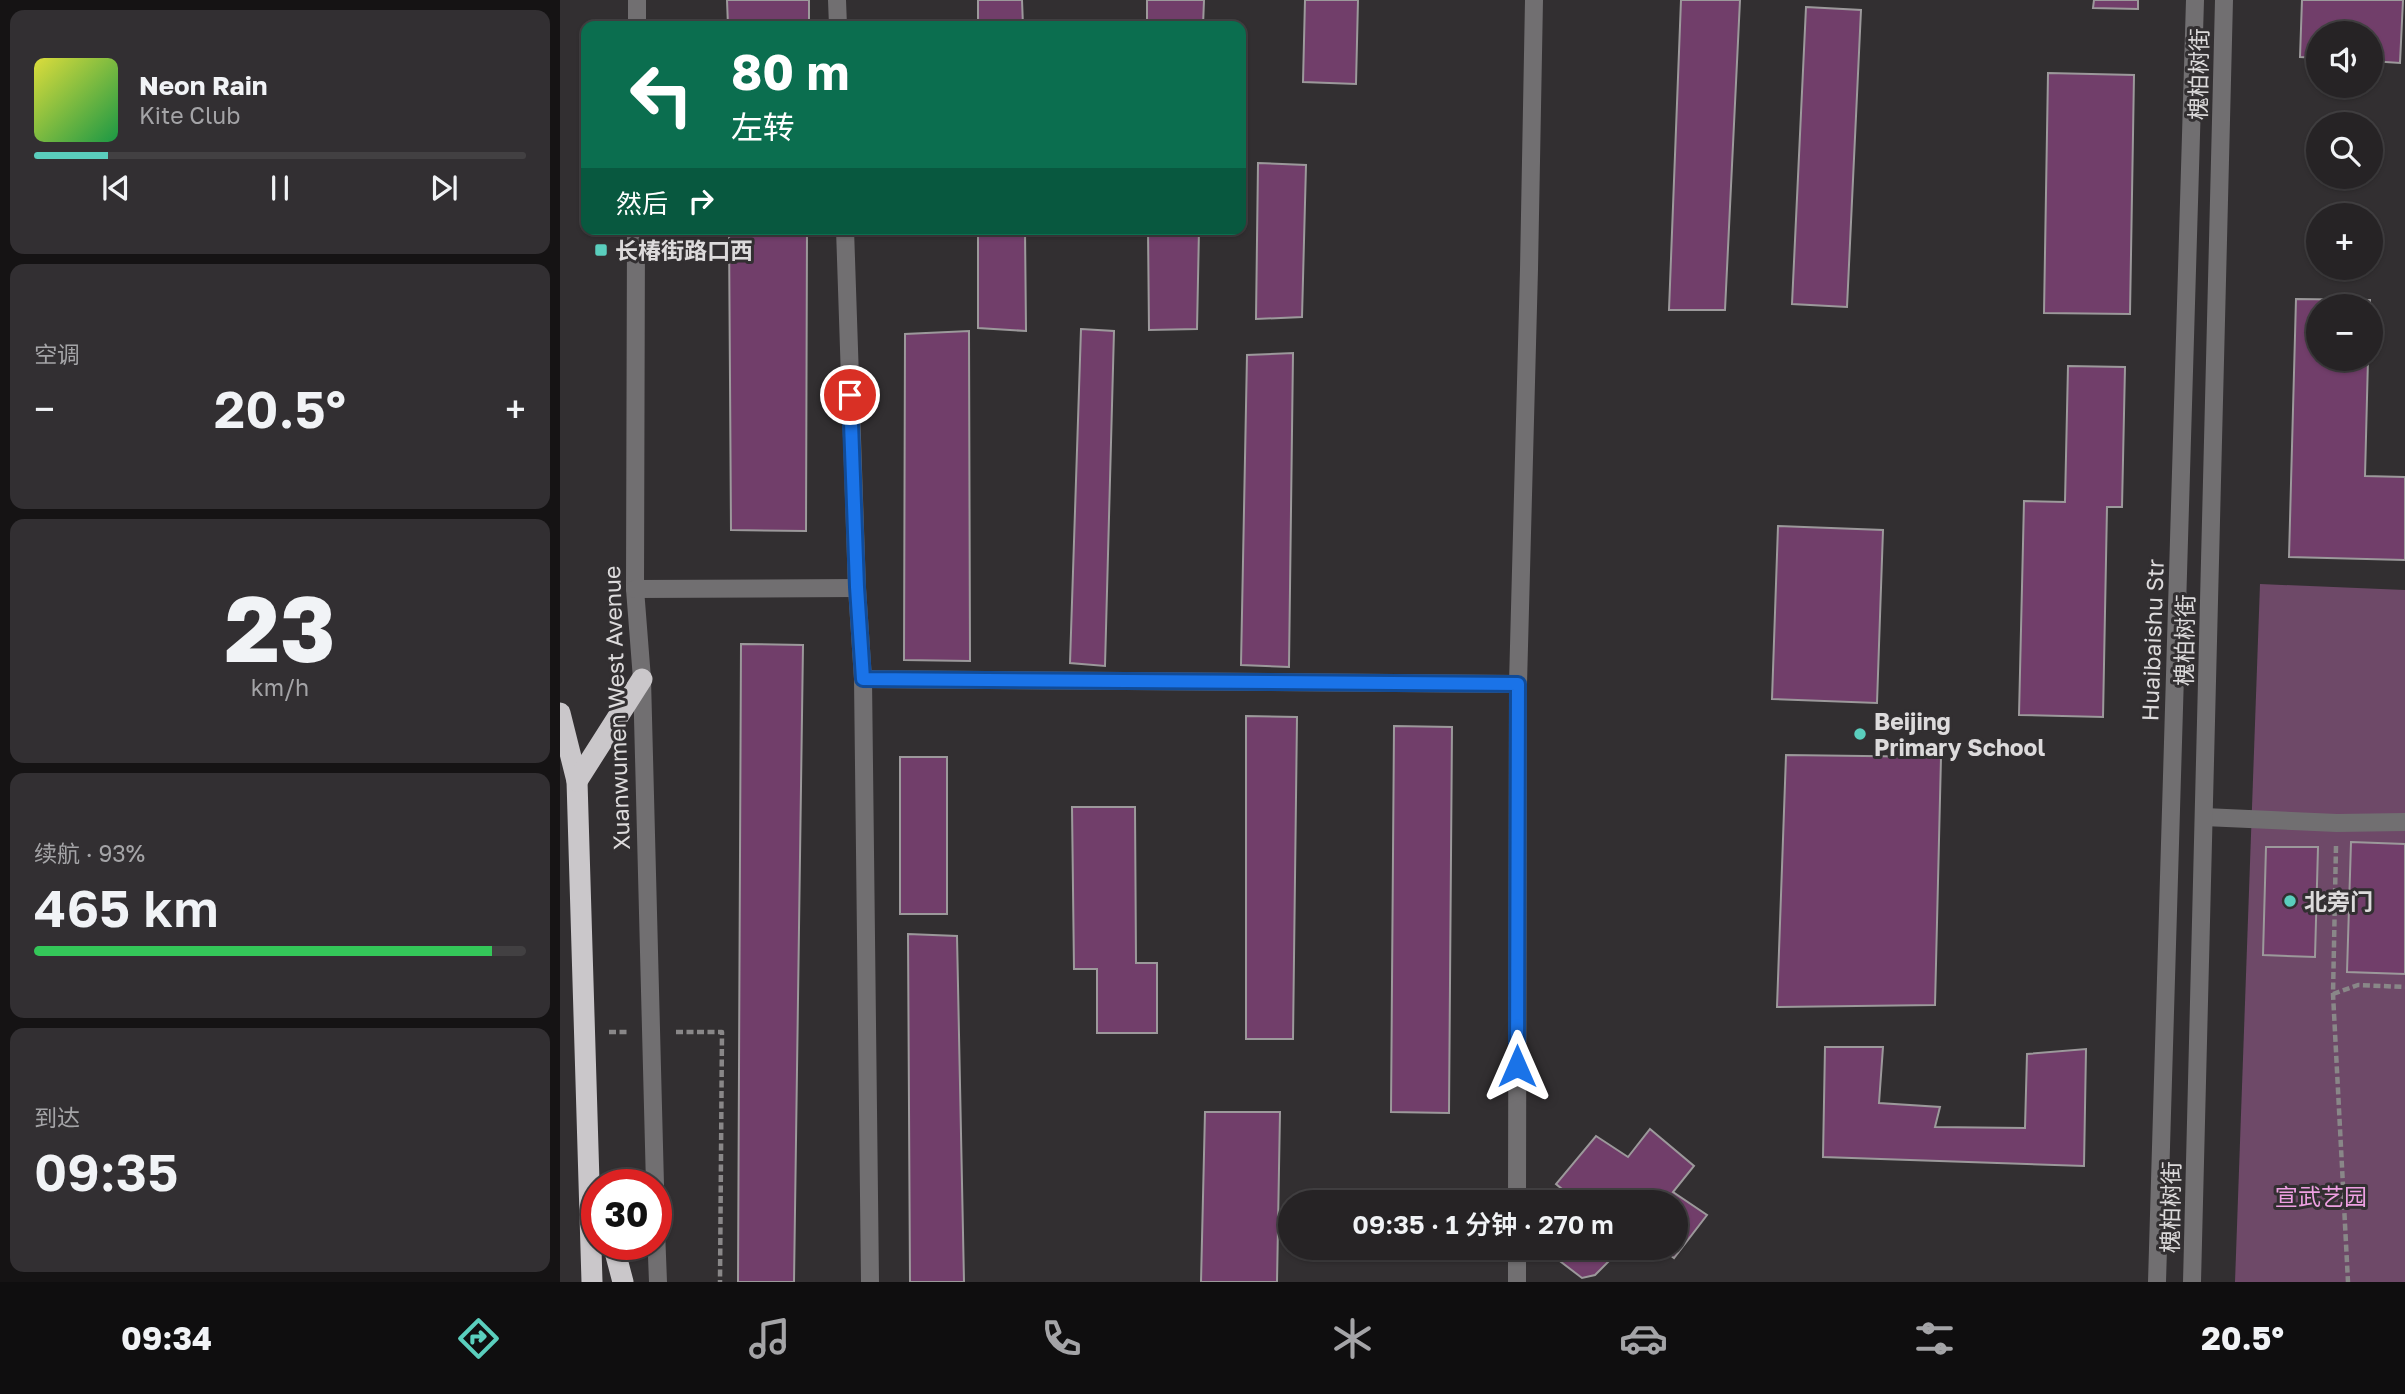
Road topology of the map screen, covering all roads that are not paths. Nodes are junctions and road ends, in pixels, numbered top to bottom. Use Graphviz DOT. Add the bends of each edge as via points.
graph roads {
  1 [pos="637,0"];
  2 [pos="837,0"];
  3 [pos="1534,0"];
  4 [pos="2195,0"];
  5 [pos="2224,0"];
  6 [pos="637,21"];
  7 [pos="838,21"];
  8 [pos="636,235"];
  9 [pos="845,235"];
  10 [pos="857,587"];
  11 [pos="635,589"];
  12 [pos="642,679"];
  13 [pos="863,679"];
  14 [pos="1518,684"];
  15 [pos="560,713"];
  16 [pos="576,781"];
  17 [pos="2204,817"];
  18 [pos="2405,822"];
  19 [pos="587,1151"];
  20 [pos="592,1169"];
  21 [pos="655,1169"];
  22 [pos="1517,1190"];
  23 [pos="617,1260"];
  24 [pos="657,1260"];
  25 [pos="1517,1260"];
  26 [pos="592,1282"];
  27 [pos="623,1282"];
  28 [pos="658,1282"];
  29 [pos="870,1282"];
  30 [pos="1517,1282"];
  31 [pos="2157,1282"];
  32 [pos="2192,1282"];
  1 -- 6 [label="street"];
  2 -- 7 [label="street"];
  3 -- 14 [label="street"];
  4 -- 31 [label="street, Huaibaishu Str"];
  5 -- 17 [label="street, 槐柏树街"];
  8 -- 11 [label="street, Xuanwumen West Avenue"];
  9 -- 10 [label="street"];
  10 -- 11 [label="street"];
  10 -- 13 [label="street"];
  11 -- 12 [label="street, Xuanwumen West Avenue"];
  12 -- 16 [label="highway"];
  12 -- 21 [label="street, Xuanwumen West Avenue"];
  13 -- 14 [label="street"];
  13 -- 29 [label="street"];
  14 -- 22 [label="street"];
  15 -- 16 [label="highway"];
  16 -- 19 [label="highway"];
  17 -- 18 [label="street"];
  17 -- 32 [label="street, 槐柏树街"];
  19 -- 20 [label="highway"];
  19 -- 26 [label="highway"];
  23 -- 27 [label="highway"];
  24 -- 28 [label="street"];
  25 -- 30 [label="street"];
}
